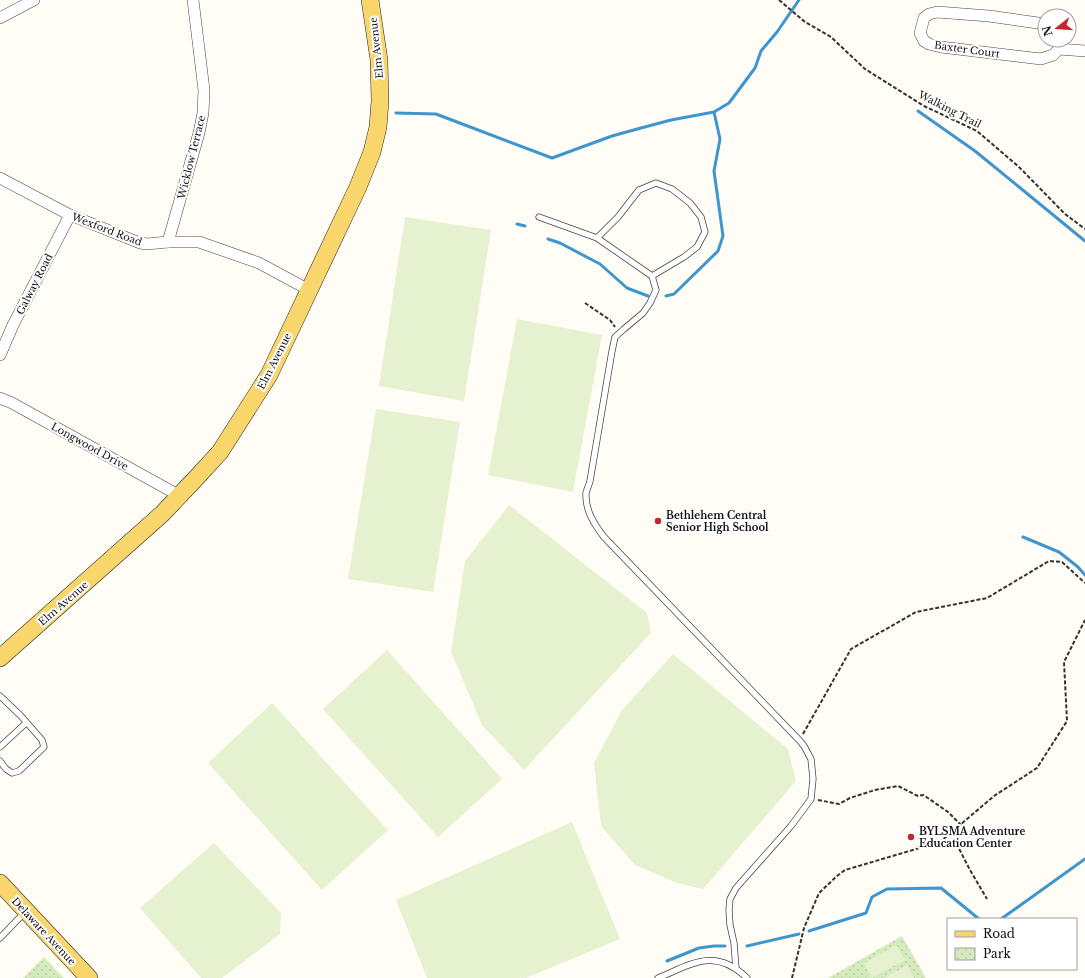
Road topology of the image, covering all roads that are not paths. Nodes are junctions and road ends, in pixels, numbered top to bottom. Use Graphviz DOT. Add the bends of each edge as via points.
graph roads {
  1 [pos="34,0"];
  2 [pos="193,0"];
  3 [pos="370,0"];
  4 [pos="0,18"];
  5 [pos="1037,23"];
  6 [pos="1057,48"];
  7 [pos="1074,48"];
  8 [pos="1085,51"];
  9 [pos="0,178"];
  10 [pos="70,215"];
  11 [pos="539,217"];
  12 [pos="597,238"];
  13 [pos="168,242"];
  14 [pos="652,276"];
  15 [pos="309,290"];
  16 [pos="0,355"];
  17 [pos="0,398"];
  18 [pos="180,496"];
  19 [pos="0,658"];
  20 [pos="0,696"];
  21 [pos="26,723"];
  22 [pos="0,747"];
  23 [pos="0,761"];
  24 [pos="0,883"];
  25 [pos="26,911"];
  26 [pos="0,938"];
  27 [pos="736,969"];
  28 [pos="89,978"];
  29 [pos="658,978"];
  30 [pos="747,978"];
  1 -- 4 [label="street"];
  2 -- 13 [label="street, Wicklow Terrace" via="204,90 203,113"];
  3 -- 15 [label="main road, Elm Avenue" via="379,60 378,127 372,152 358,187"];
  5 -- 6 [label="street, Baxter Court" via="938,12 924,18 920,33 924,41 941,47 1041,59 1053,55"];
  7 -- 8 [label="street, Baxter Court"];
  9 -- 10 [label="street, Wexford Road"];
  10 -- 13 [label="street, Wexford Road" via="140,243"];
  10 -- 16 [label="street, Galway Road"];
  11 -- 12 [label="lane"];
  12 -- 14 [label="lane"];
  12 -- 14 [label="lane" via="639,190 656,183 672,190 690,203 702,217 705,232 697,248"];
  13 -- 15 [label="street, Wexford Road" via="199,242 259,263"];
  14 -- 27 [label="lane" via="656,290 650,303 643,313 615,337 586,494 590,516 604,537 800,740 811,759 811,799 791,826 736,888 730,899 729,918"];
  15 -- 18 [label="main road, Elm Avenue" via="269,375 220,452"];
  17 -- 18 [label="street, Longwood Drive"];
  18 -- 19 [label="main road, Elm Avenue"];
  20 -- 21 [label="lane"];
  21 -- 22 [label="lane"];
  21 -- 23 [label="lane" via="42,740 44,747 19,771 12,773"];
  24 -- 25 [label="main road, Delaware Avenue"];
  25 -- 26 [label="lane"];
  25 -- 28 [label="main road, Delaware Avenue"];
  27 -- 29 [label="lane" via="725,962 699,961"];
  27 -- 30 [label="lane"];
}
